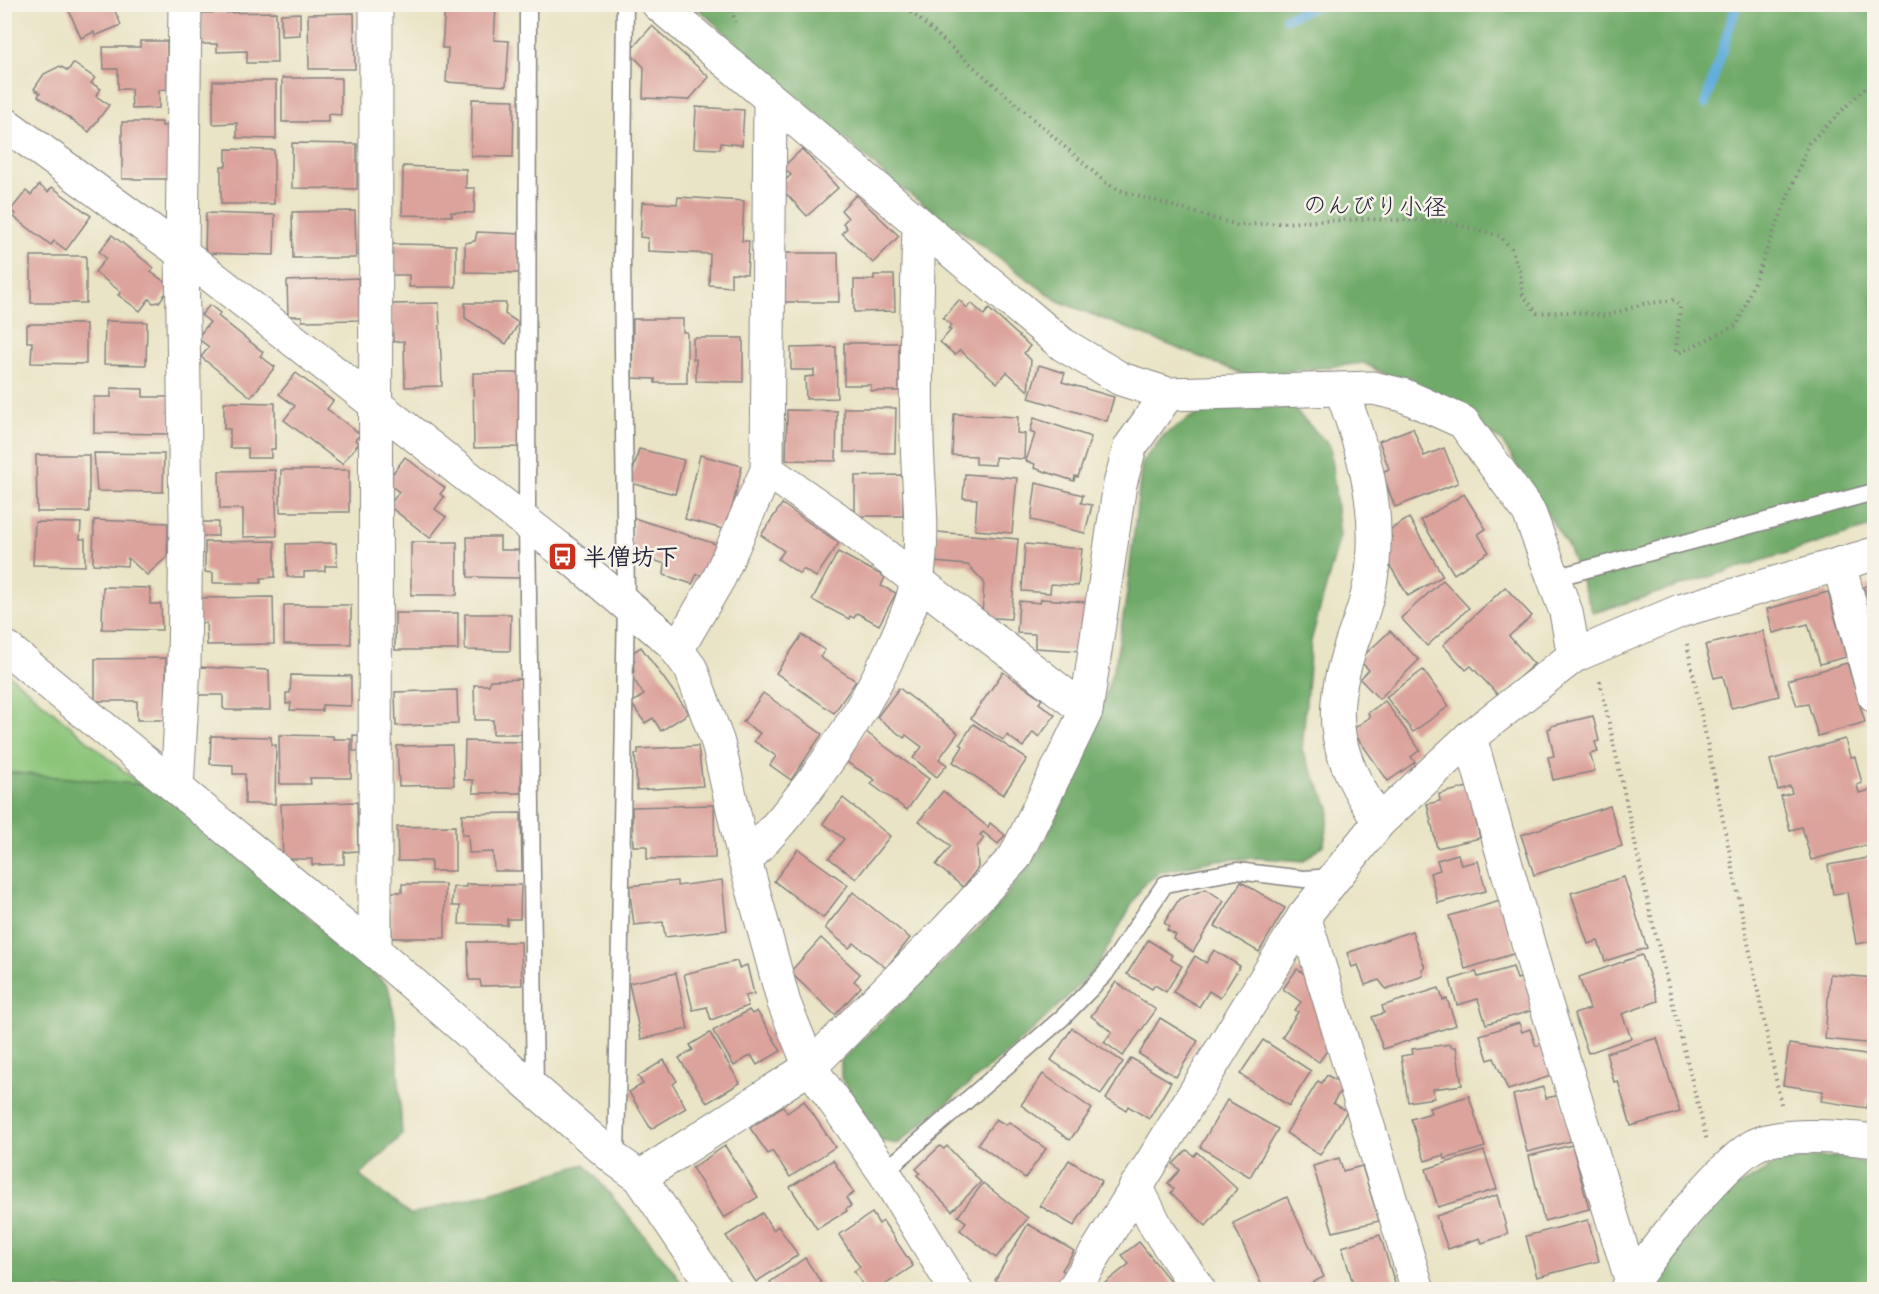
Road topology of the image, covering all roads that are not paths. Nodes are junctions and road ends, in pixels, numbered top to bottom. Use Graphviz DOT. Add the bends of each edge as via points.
graph roads {
  1 [pos="185,4"];
  2 [pos="376,4"];
  3 [pos="528,4"];
  4 [pos="625,4"];
  5 [pos="658,4"];
  6 [pos="770,101"];
  7 [pos="4,123"];
  8 [pos="919,225"];
  9 [pos="182,253"];
  10 [pos="1341,389"];
  11 [pos="1168,394"];
  12 [pos="376,405"];
  13 [pos="767,470"];
  14 [pos="1875,492"];
  15 [pos="527,524"];
  16 [pos="1875,554"];
  17 [pos="1839,564"];
  18 [pos="1554,578"];
  19 [pos="917,581"];
  20 [pos="626,602"];
  21 [pos="4,646"];
  22 [pos="677,650"];
  23 [pos="1583,652"];
  24 [pos="1875,695"];
  25 [pos="1086,711"];
  26 [pos="1470,737"];
  27 [pos="177,788"];
  28 [pos="1379,822"];
  29 [pos="746,861"];
  30 [pos="1339,876"];
  31 [pos="1304,916"];
  32 [pos="375,951"];
  33 [pos="810,1067"];
  34 [pos="535,1089"];
  35 [pos="1875,1141"];
  36 [pos="628,1168"];
  37 [pos="884,1172"];
  38 [pos="1136,1186"];
  39 [pos="1630,1286"];
  40 [pos="716,1290"];
  41 [pos="956,1290"];
  42 [pos="1073,1290"];
  43 [pos="1199,1290"];
  44 [pos="1418,1290"];
  1 -- 9 [label="street"];
  2 -- 12 [label="street"];
  3 -- 15 [label="lane"];
  4 -- 20 [label="lane" via="622,261"];
  5 -- 6 [label="street"];
  6 -- 8 [label="street"];
  6 -- 13 [label="street"];
  7 -- 9 [label="street"];
  8 -- 11 [label="street" via="1062,345 1121,379"];
  8 -- 19 [label="street" via="917,441 921,527"];
  9 -- 12 [label="street"];
  9 -- 27 [label="street" via="186,519"];
  10 -- 11 [label="street"];
  10 -- 18 [label="street" via="1373,388 1403,395 1463,422 1529,512"];
  10 -- 28 [label="street" via="1364,450 1374,519 1373,564 1363,612 1338,687 1337,735 1354,782"];
  11 -- 25 [label="street" via="1130,447 1120,484"];
  12 -- 15 [label="street"];
  12 -- 32 [label="street"];
  13 -- 19 [label="street"];
  13 -- 22 [label="street" via="719,578"];
  14 -- 18 [label="lane"];
  15 -- 20 [label="street"];
  15 -- 34 [label="lane"];
  16 -- 17 [label="street"];
  17 -- 23 [label="street" via="1680,611"];
  17 -- 24 [label="street"];
  18 -- 23 [label="street"];
  19 -- 25 [label="street"];
  19 -- 29 [label="street" via="884,666 855,718 781,824"];
  20 -- 22 [label="street"];
  20 -- 36 [label="lane"];
  21 -- 27 [label="street"];
  22 -- 29 [label="street" via="691,669 718,743"];
  23 -- 26 [label="street"];
  25 -- 33 [label="street" via="1015,857"];
  26 -- 28 [label="street"];
  26 -- 39 [label="street"];
  27 -- 32 [label="street"];
  28 -- 30 [label="street"];
  29 -- 33 [label="street" via="784,1003"];
  30 -- 31 [label="street"];
  30 -- 37 [label="lane" via="1304,879 1237,871 1165,884 1105,974 1062,1018"];
  31 -- 38 [label="street"];
  31 -- 44 [label="street"];
  32 -- 34 [label="street"];
  33 -- 36 [label="street"];
  33 -- 37 [label="street"];
  34 -- 36 [label="street"];
  35 -- 39 [label="street" via="1835,1136 1788,1138 1753,1147 1717,1179"];
  36 -- 40 [label="street"];
  37 -- 41 [label="street"];
  38 -- 42 [label="street"];
  38 -- 43 [label="street" via="1157,1228"];
}
